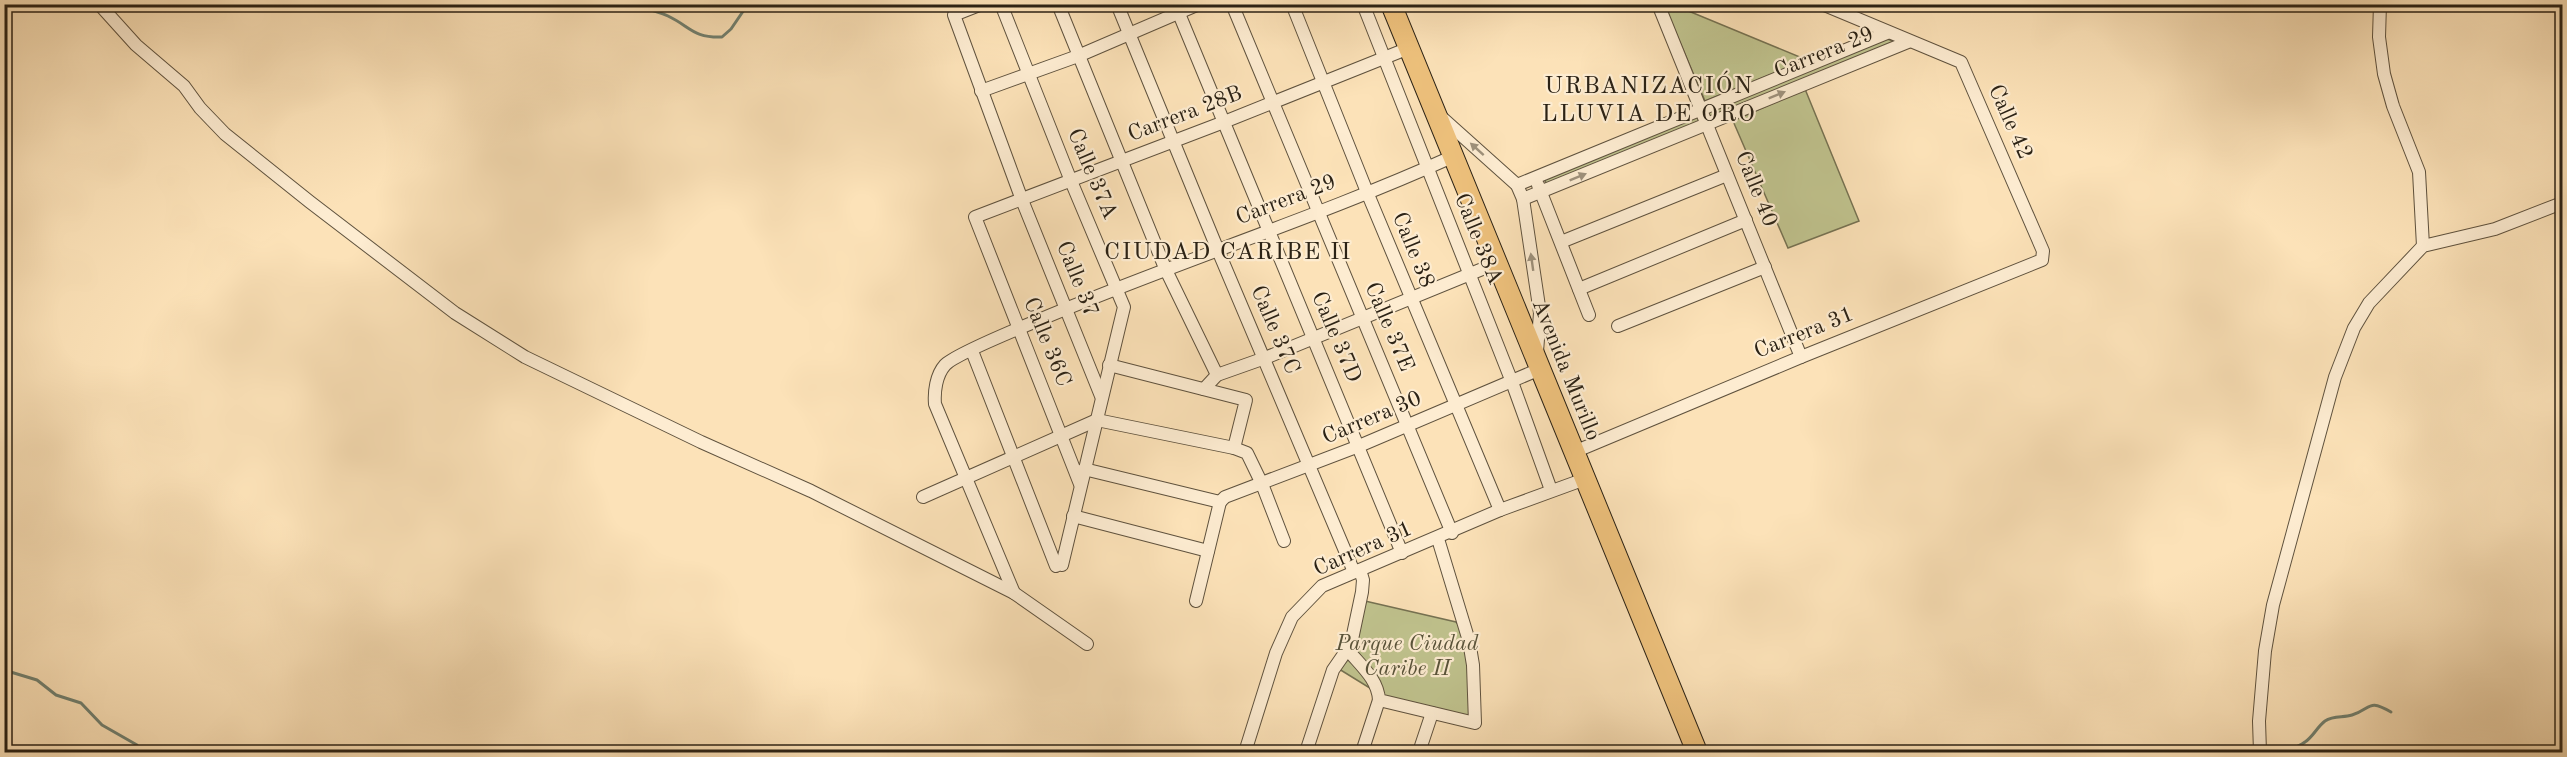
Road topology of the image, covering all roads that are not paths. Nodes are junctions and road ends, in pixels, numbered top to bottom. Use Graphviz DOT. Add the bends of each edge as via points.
graph roads {
  1 [pos="99,4"];
  2 [pos="982,4"];
  3 [pos="1001,4"];
  4 [pos="1058,4"];
  5 [pos="1117,4"];
  6 [pos="1199,4"];
  7 [pos="1232,4"];
  8 [pos="1292,4"];
  9 [pos="1363,4"];
  10 [pos="1391,4"];
  11 [pos="1658,4"];
  12 [pos="1822,4"];
  13 [pos="2380,4"];
  14 [pos="1177,9"];
  15 [pos="1128,33"];
  16 [pos="1887,33"];
  17 [pos="1908,42"];
  18 [pos="1409,48"];
  19 [pos="1078,56"];
  20 [pos="1384,58"];
  21 [pos="1028,73"];
  22 [pos="1323,82"];
  23 [pos="981,91"];
  24 [pos="1273,102"];
  25 [pos="1701,111"];
  26 [pos="1437,113"];
  27 [pos="1224,122"];
  28 [pos="1707,124"];
  29 [pos="1173,141"];
  30 [pos="1454,156"];
  31 [pos="1123,159"];
  32 [pos="1426,169"];
  33 [pos="1727,175"];
  34 [pos="1535,178"];
  35 [pos="1071,181"];
  36 [pos="1517,185"];
  37 [pos="1367,192"];
  38 [pos="1542,192"];
  39 [pos="1523,199"];
  40 [pos="1022,200"];
  41 [pos="2562,203"];
  42 [pos="1319,211"];
  43 [pos="975,217"];
  44 [pos="1746,220"];
  45 [pos="1269,230"];
  46 [pos="1561,243"];
  47 [pos="2423,246"];
  48 [pos="1217,249"];
  49 [pos="2043,251"];
  50 [pos="1497,263"];
  51 [pos="1766,267"];
  52 [pos="1166,268"];
  53 [pos="1470,274"];
  54 [pos="1117,288"];
  55 [pos="1579,289"];
  56 [pos="1411,299"];
  57 [pos="1066,309"];
  58 [pos="1589,315"];
  59 [pos="1363,318"];
  60 [pos="1618,326"];
  61 [pos="1019,329"];
  62 [pos="1314,338"];
  63 [pos="972,351"];
  64 [pos="1801,357"];
  65 [pos="1264,358"];
  66 [pos="1109,365"];
  67 [pos="1538,365"];
  68 [pos="1216,375"];
  69 [pos="1512,382"];
  70 [pos="1204,389"];
  71 [pos="1101,396"];
  72 [pos="1456,405"];
  73 [pos="1097,420"];
  74 [pos="1408,426"];
  75 [pos="1063,435"];
  76 [pos="1359,446"];
  77 [pos="1234,448"];
  78 [pos="1574,452"];
  79 [pos="1013,459"];
  80 [pos="1309,466"];
  81 [pos="1084,469"];
  82 [pos="1585,479"];
  83 [pos="965,480"];
  84 [pos="1080,484"];
  85 [pos="1262,484"];
  86 [pos="1551,490"];
  87 [pos="923,497"];
  88 [pos="1220,502"];
  89 [pos="1500,510"];
  90 [pos="1073,516"];
  91 [pos="1452,533"];
  92 [pos="1438,538"];
  93 [pos="1284,541"];
  94 [pos="1208,551"];
  95 [pos="1402,553"];
  96 [pos="1357,571"];
  97 [pos="1014,593"];
  98 [pos="1196,601"];
  99 [pos="1088,644"];
  100 [pos="1347,650"];
  101 [pos="1379,700"];
  102 [pos="1432,713"];
  103 [pos="1245,752"];
  104 [pos="1306,753"];
  105 [pos="1362,753"];
  106 [pos="1419,753"];
  107 [pos="1697,753"];
  108 [pos="2260,753"];
  1 -- 97 [label="street" via="136,45 184,86 225,134 454,313 525,357 811,491"];
  2 -- 23 [label="street, Calle 37" via="954,15"];
  3 -- 21 [label="street, Calle 37A"];
  4 -- 19 [label="street"];
  5 -- 15 [label="street, Calle 37C"];
  6 -- 14 [label="street"];
  7 -- 24 [label="street, Calle 37E"];
  8 -- 22 [label="street, Calle 38"];
  9 -- 20 [label="street, Calle 38A"];
  10 -- 18 [label="main road, Avenida Murillo"];
  11 -- 25 [label="street, Calle 40"];
  12 -- 16 [label="street, Calle 42"];
  13 -- 47 [label="street" via="2384,75 2419,172"];
  14 -- 15 [label="street"];
  14 -- 27 [label="street, Calle 37D"];
  15 -- 19 [label="street"];
  15 -- 29 [label="street, Calle 37C"];
  16 -- 17 [label="street, Calle 42"];
  16 -- 25 [label="street, Carrera 29"];
  28 -- 17 [label="street, Carrera 29, one-way"];
  17 -- 49 [label="street, Calle 42" via="1961,62"];
  18 -- 20 [label="street, Carrera 28B"];
  18 -- 26 [label="main road, Avenida Murillo"];
  19 -- 21 [label="street"];
  19 -- 31 [label="street"];
  20 -- 22 [label="street, Carrera 28B"];
  20 -- 32 [label="street, Calle 38A"];
  21 -- 23 [label="street"];
  21 -- 35 [label="street, Calle 37A"];
  22 -- 24 [label="street, Carrera 28B"];
  22 -- 37 [label="street, Calle 38"];
  23 -- 40 [label="street, Calle 37"];
  24 -- 27 [label="street, Carrera 28B"];
  24 -- 42 [label="street, Calle 37E"];
  25 -- 28 [label="street, Calle 40"];
  25 -- 34 [label="street, Carrera 29"];
  26 -- 30 [label="main road, Avenida Murillo"];
  36 -- 26 [label="street, one-way"];
  27 -- 29 [label="street, Carrera 28B"];
  27 -- 45 [label="street, Calle 37D"];
  28 -- 33 [label="street, Calle 40"];
  38 -- 28 [label="street, Carrera 29, one-way"];
  29 -- 31 [label="street, Carrera 28B"];
  29 -- 48 [label="street, Calle 37C"];
  30 -- 32 [label="street, Carrera 29"];
  30 -- 50 [label="main road, Avenida Murillo"];
  31 -- 35 [label="street, Carrera 28B"];
  31 -- 52 [label="street"];
  32 -- 37 [label="street, Carrera 29"];
  32 -- 53 [label="street, Calle 38A"];
  33 -- 44 [label="street, Calle 40"];
  33 -- 46 [label="street"];
  34 -- 36 [label="street, Carrera 29"];
  34 -- 38 [label="street"];
  35 -- 40 [label="street, Carrera 28B"];
  35 -- 54 [label="street, Calle 37A"];
  36 -- 39 [label="street"];
  37 -- 42 [label="street, Carrera 29"];
  37 -- 56 [label="street, Calle 38"];
  38 -- 39 [label="street, Carrera 29"];
  38 -- 46 [label="street"];
  67 -- 39 [label="street, one-way" via="1540,314"];
  40 -- 43 [label="street, Carrera 28B"];
  40 -- 57 [label="street, Calle 37"];
  41 -- 47 [label="street" via="2495,229"];
  42 -- 45 [label="street, Carrera 29"];
  42 -- 59 [label="street, Calle 37E"];
  43 -- 61 [label="street, Calle 36C"];
  44 -- 51 [label="street, Calle 40"];
  44 -- 55 [label="street"];
  45 -- 48 [label="street, Carrera 29"];
  45 -- 62 [label="street, Calle 37D"];
  46 -- 55 [label="street"];
  47 -- 108 [label="street" via="2368,303 2335,377 2273,605 2265,651"];
  48 -- 52 [label="street, Carrera 29"];
  48 -- 65 [label="street, Calle 37C"];
  49 -- 64 [label="street, Carrera 31" via="2042,260"];
  50 -- 53 [label="street"];
  50 -- 67 [label="main road, Avenida Murillo"];
  51 -- 60 [label="street"];
  51 -- 64 [label="street, Calle 40"];
  52 -- 54 [label="street, Carrera 29"];
  52 -- 68 [label="street"];
  53 -- 56 [label="street"];
  53 -- 69 [label="street, Calle 38A"];
  54 -- 57 [label="street, Carrera 29"];
  54 -- 66 [label="street, Calle 37A" via="1124,307"];
  55 -- 58 [label="street"];
  56 -- 59 [label="street"];
  56 -- 72 [label="street, Calle 38"];
  57 -- 61 [label="street, Carrera 29"];
  57 -- 71 [label="street, Calle 37"];
  59 -- 62 [label="street"];
  59 -- 74 [label="street, Calle 37E"];
  61 -- 63 [label="street, Carrera 29"];
  61 -- 75 [label="street, Calle 36C"];
  62 -- 65 [label="street"];
  62 -- 76 [label="street, Calle 37D"];
  63 -- 79 [label="street"];
  63 -- 83 [label="street, Carrera 29" via="946,364 934,394"];
  64 -- 78 [label="street, Carrera 31"];
  65 -- 68 [label="street"];
  65 -- 80 [label="street, Calle 37C"];
  66 -- 70 [label="street"];
  66 -- 71 [label="street, Calle 37A"];
  67 -- 69 [label="street, Carrera 30"];
  67 -- 78 [label="main road, Avenida Murillo"];
  68 -- 70 [label="street"];
  69 -- 72 [label="street, Carrera 30"];
  69 -- 86 [label="street, Calle 38A"];
  70 -- 77 [label="street" via="1246,400"];
  71 -- 73 [label="street"];
  72 -- 74 [label="street, Carrera 30"];
  72 -- 89 [label="street, Calle 38"];
  73 -- 75 [label="street"];
  73 -- 77 [label="street"];
  73 -- 81 [label="street"];
  74 -- 76 [label="street, Carrera 30"];
  74 -- 91 [label="street, Calle 37E"];
  75 -- 79 [label="street"];
  75 -- 84 [label="street, Calle 36C"];
  76 -- 80 [label="street, Carrera 30"];
  76 -- 95 [label="street, Calle 37D"];
  77 -- 85 [label="street" via="1247,453"];
  78 -- 82 [label="main road, Avenida Murillo"];
  79 -- 83 [label="street"];
  79 -- 90 [label="street" via="1059,566"];
  80 -- 85 [label="street, Carrera 30"];
  80 -- 96 [label="street, Calle 37C"];
  81 -- 84 [label="street"];
  81 -- 88 [label="street"];
  82 -- 86 [label="street, Carrera 31"];
  82 -- 107 [label="main road, Avenida Murillo"];
  83 -- 87 [label="street"];
  83 -- 97 [label="street"];
  84 -- 90 [label="street"];
  85 -- 88 [label="street, Carrera 30"];
  85 -- 93 [label="street"];
  86 -- 89 [label="street, Carrera 31"];
  88 -- 94 [label="street"];
  89 -- 91 [label="street, Carrera 31"];
  90 -- 94 [label="street"];
  91 -- 92 [label="street, Carrera 31"];
  92 -- 95 [label="street, Carrera 31"];
  92 -- 102 [label="street" via="1468,636 1475,723"];
  94 -- 98 [label="street"];
  95 -- 96 [label="street, Carrera 31"];
  96 -- 100 [label="street" via="1363,580 1362,592 1352,644"];
  96 -- 103 [label="street, Carrera 31" via="1322,586 1292,617"];
  97 -- 99 [label="street"];
  100 -- 101 [label="street" via="1374,681"];
  100 -- 104 [label="street" via="1333,670"];
  101 -- 102 [label="street"];
  101 -- 105 [label="street"];
  102 -- 106 [label="street"];
}
